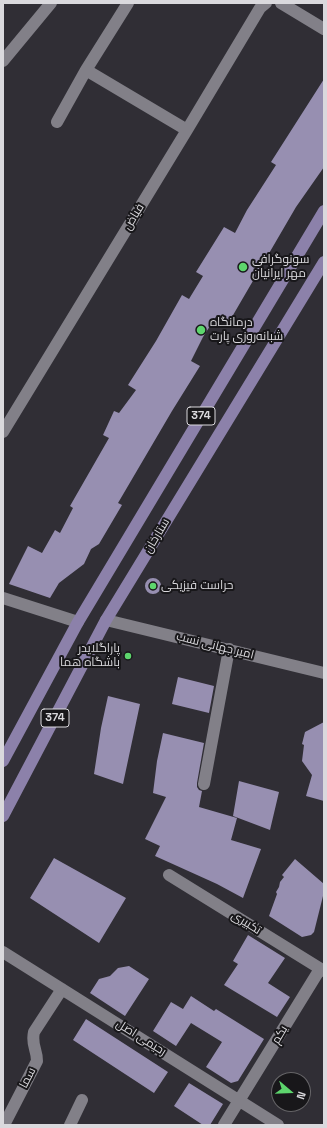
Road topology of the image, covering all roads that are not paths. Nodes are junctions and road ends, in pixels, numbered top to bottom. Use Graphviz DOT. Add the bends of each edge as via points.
graph roads {
  1 [pos="52,3"];
  2 [pos="128,3"];
  3 [pos="266,3"];
  4 [pos="280,3"];
  5 [pos="324,28"];
  6 [pos="3,60"];
  7 [pos="86,70"];
  8 [pos="57,122"];
  9 [pos="187,130"];
  10 [pos="324,211"];
  11 [pos="324,262"];
  12 [pos="3,432"];
  13 [pos="3,598"];
  14 [pos="106,620"];
  15 [pos="78,622"];
  16 [pos="229,649"];
  17 [pos="324,673"];
  18 [pos="3,761"];
  19 [pos="204,784"];
  20 [pos="3,816"];
  21 [pos="169,875"];
  22 [pos="3,952"];
  23 [pos="322,970"];
  24 [pos="62,989"];
  25 [pos="82,1100"];
  26 [pos="239,1101"];
  27 [pos="4,1125"];
  28 [pos="70,1125"];
  29 [pos="224,1125"];
  30 [pos="278,1125"];
  1 -- 6 [label="street"];
  2 -- 7 [label="street"];
  3 -- 9 [label="street, فیاض" via="260,8"];
  4 -- 5 [label="street"];
  7 -- 8 [label="street"];
  7 -- 9 [label="street"];
  9 -- 12 [label="street, فیاض"];
  10 -- 15 [label="main road, ستارخان / 374"];
  11 -- 14 [label="main road, ستارخان / 374"];
  13 -- 15 [label="street"];
  14 -- 16 [label="street, امیر جهانی نسب"];
  14 -- 20 [label="main road, ستارخان / 374"];
  15 -- 18 [label="main road, ستارخان / 374"];
  16 -- 17 [label="street, امیر جهانی نسب"];
  16 -- 19 [label="street"];
  21 -- 23 [label="street, تکبیری"];
  22 -- 24 [label="street, رحیمی اصل"];
  23 -- 26 [label="street, یکم"];
  24 -- 26 [label="street, رحیمی اصل"];
  24 -- 27 [label="street, سما" via="34,1032 33,1043 37,1061"];
  25 -- 28 [label="street"];
  26 -- 29 [label="street, یکم"];
  26 -- 30 [label="street, رحیمی اصل"];
}
